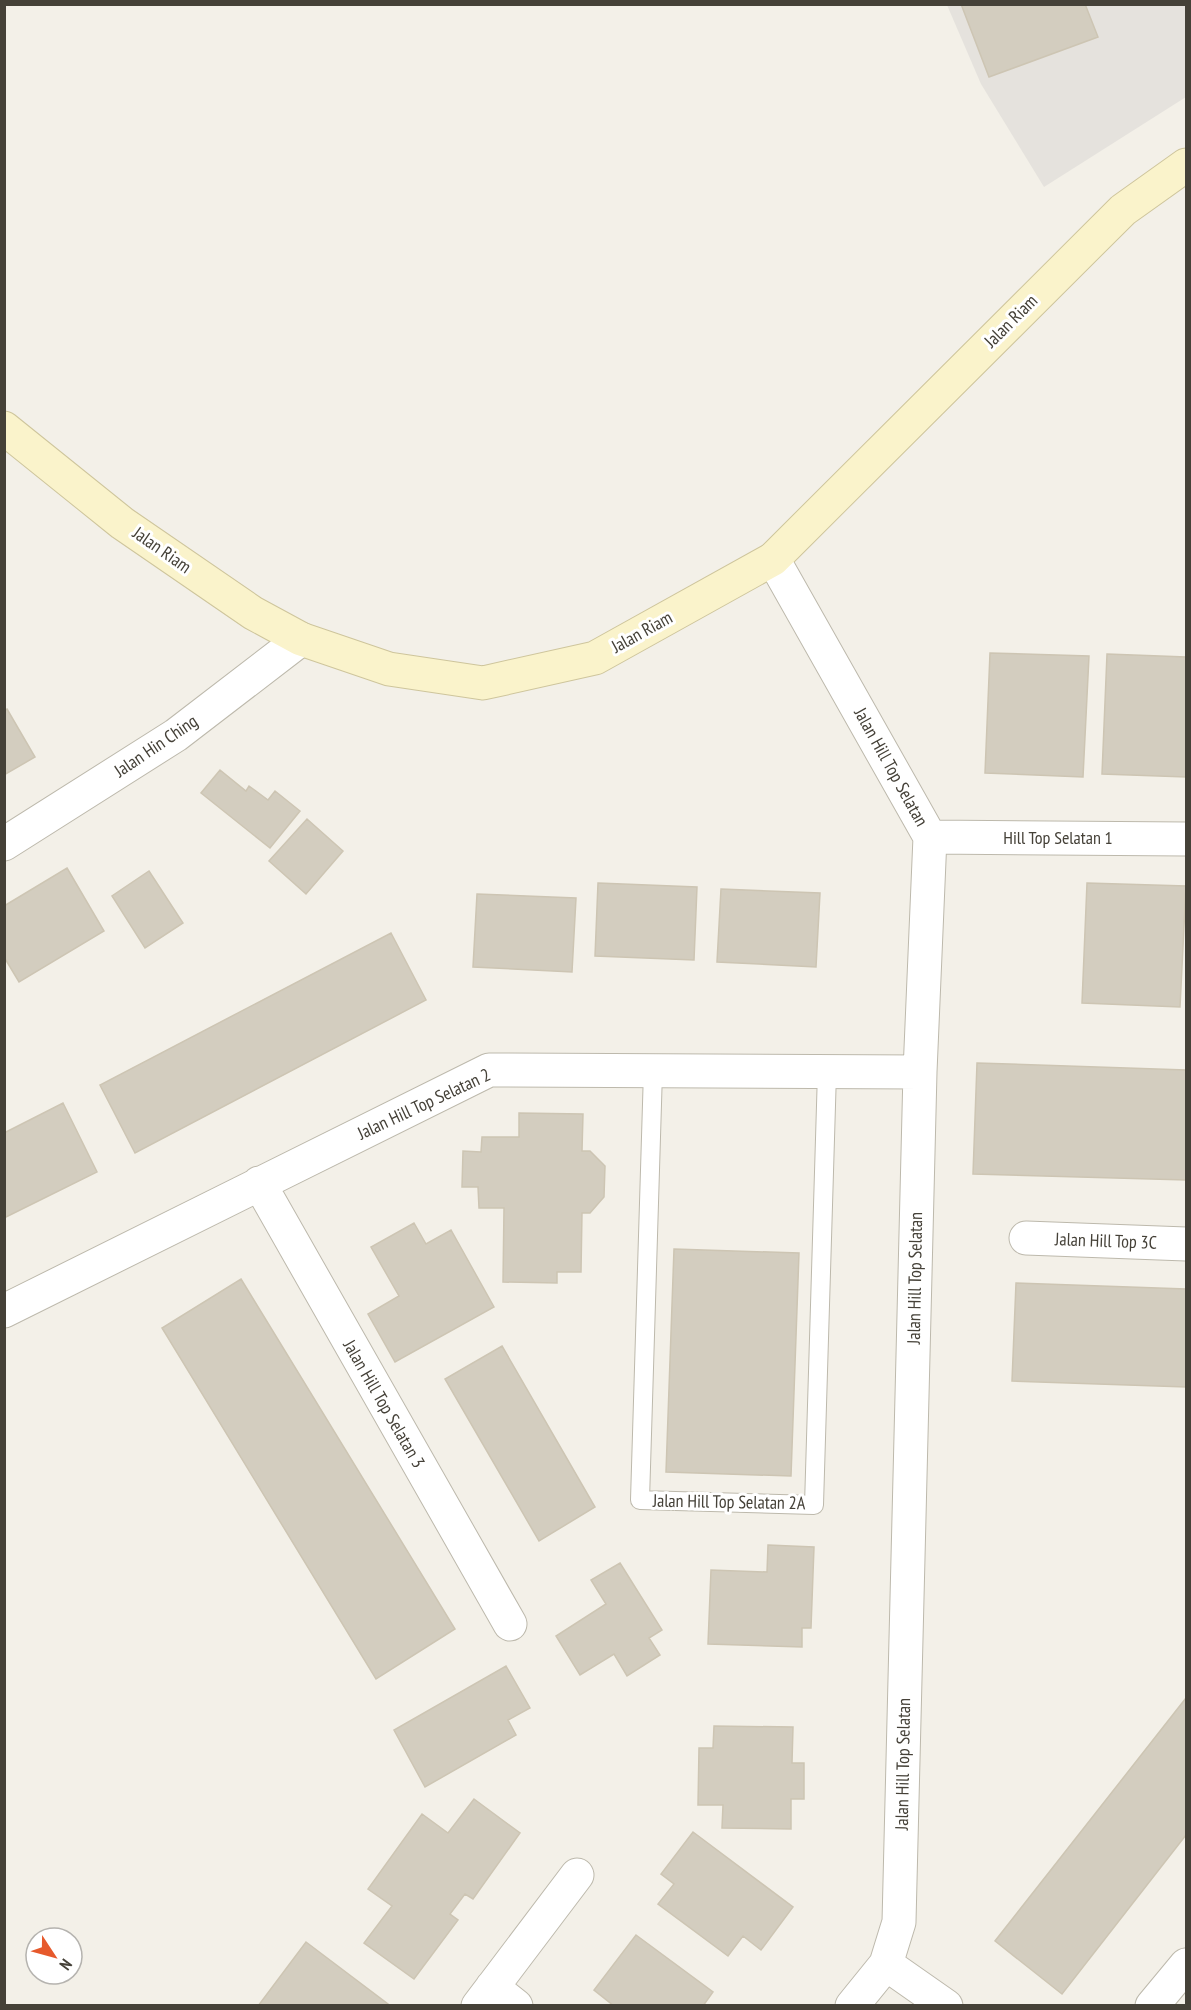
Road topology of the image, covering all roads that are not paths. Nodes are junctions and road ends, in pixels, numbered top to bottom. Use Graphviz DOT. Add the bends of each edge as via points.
graph roads {
  1 [pos="1186,165"];
  2 [pos="4,428"];
  3 [pos="773,559"];
  4 [pos="301,639"];
  5 [pos="930,837"];
  6 [pos="1186,839"];
  7 [pos="4,844"];
  8 [pos="653,1071"];
  9 [pos="827,1072"];
  10 [pos="920,1072"];
  11 [pos="259,1183"];
  12 [pos="1026,1238"];
  13 [pos="1186,1244"];
  14 [pos="4,1311"];
  15 [pos="510,1624"];
  16 [pos="577,1875"];
  17 [pos="886,1964"];
  18 [pos="1186,1965"];
  19 [pos="496,1999"];
  20 [pos="852,2006"];
  21 [pos="946,2006"];
  22 [pos="1152,2006"];
  1 -- 3 [label="main road, Jalan Riam" via="1123,210"];
  2 -- 4 [label="main road, Jalan Riam" via="122,523 253,614"];
  3 -- 4 [label="main road, Jalan Riam" via="595,658 483,683 389,669"];
  3 -- 5 [label="street, Jalan Hill Top Selatan"];
  4 -- 7 [label="street, Jalan Hin Ching" via="176,735"];
  5 -- 6 [label="street, Hill Top Selatan 1"];
  5 -- 10 [label="street, Jalan Hill Top Selatan"];
  8 -- 9 [label="street, Jalan Hill Top Selatan 2"];
  8 -- 9 [label="lane, Jalan Hill Top Selatan 2A" via="640,1500 814,1505"];
  8 -- 11 [label="street, Jalan Hill Top Selatan 2" via="489,1070"];
  9 -- 10 [label="street, Jalan Hill Top Selatan 2"];
  10 -- 17 [label="street, Jalan Hill Top Selatan" via="899,1922"];
  11 -- 14 [label="street, Jalan Hill Top Selatan 2"];
  11 -- 15 [label="street, Jalan Hill Top Selatan 3"];
  12 -- 13 [label="street, Jalan Hill Top 3C"];
  16 -- 19 [label="street"];
  17 -- 20 [label="street"];
  17 -- 21 [label="street"];
  18 -- 22 [label="street"];
}
